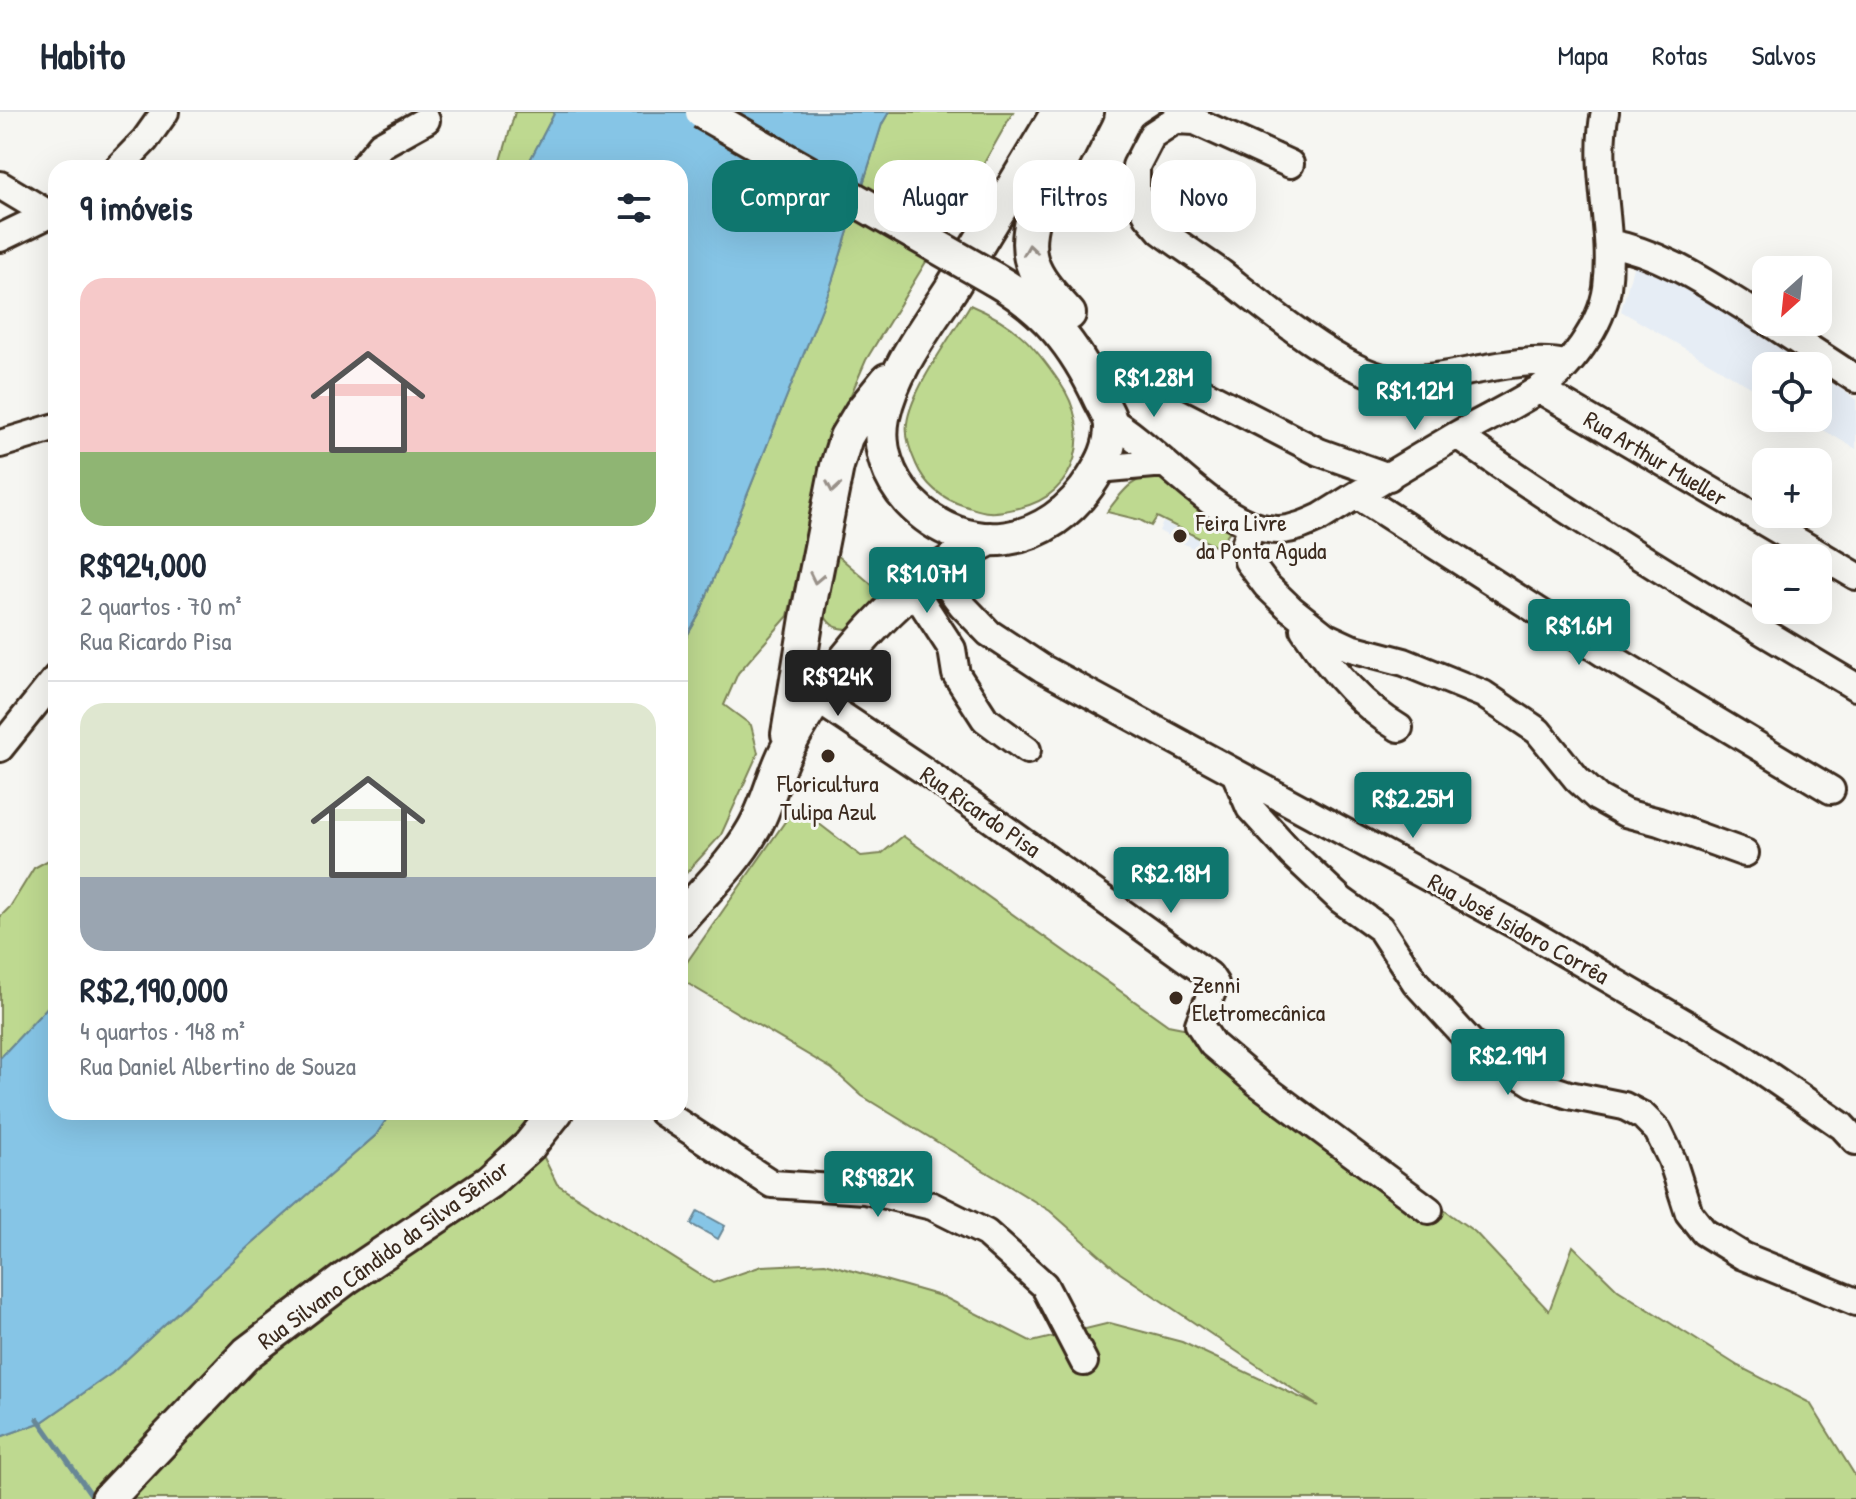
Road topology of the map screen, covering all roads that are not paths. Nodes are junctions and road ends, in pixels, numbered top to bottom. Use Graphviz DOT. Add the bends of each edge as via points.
graph roads {
  1 [pos="165,112"];
  2 [pos="702,112"];
  3 [pos="1058,112"];
  4 [pos="1087,112"];
  5 [pos="1601,114"];
  6 [pos="426,120"];
  7 [pos="126,160"];
  8 [pos="369,160"];
  9 [pos="1290,164"];
  10 [pos="0,185"];
  11 [pos="48,210"];
  12 [pos="48,215"];
  13 [pos="0,238"];
  14 [pos="1609,243"];
  15 [pos="1752,312"];
  16 [pos="1790,336"];
  17 [pos="910,353"];
  18 [pos="1566,364"];
  19 [pos="1173,377"];
  20 [pos="1856,379"];
  21 [pos="1539,389"];
  22 [pos="1111,421"];
  23 [pos="48,429"];
  24 [pos="1457,435"];
  25 [pos="0,444"];
  26 [pos="1165,463"];
  27 [pos="1098,469"];
  28 [pos="1389,477"];
  29 [pos="1357,495"];
  30 [pos="1252,525"];
  31 [pos="990,539"];
  32 [pos="1856,576"];
  33 [pos="925,581"];
  34 [pos="1291,609"];
  35 [pos="807,618"];
  36 [pos="849,655"];
  37 [pos="1856,687"];
  38 [pos="48,688"];
  39 [pos="817,699"];
  40 [pos="1399,728"];
  41 [pos="0,748"];
  42 [pos="1027,750"];
  43 [pos="785,753"];
  44 [pos="1235,773"];
  45 [pos="1831,790"];
  46 [pos="1745,853"];
  47 [pos="688,910"];
  48 [pos="550,1120"];
  49 [pos="674,1120"];
  50 [pos="1851,1132"];
  51 [pos="1429,1210"];
  52 [pos="1856,1302"];
  53 [pos="1084,1362"];
  54 [pos="108,1499"];
  1 -- 7 [label="street"];
  2 -- 22 [label="main road, bridge" via="1024,296 1069,345"];
  3 -- 17 [label="main road"];
  22 -- 4 [label="main road, one-way" via="1112,386 1101,361 1047,290 1028,254 1033,218"];
  5 -- 14 [label="street"];
  6 -- 8 [label="street" via="381,145"];
  9 -- 18 [label="street" via="1195,121 1175,120 1152,135 1136,166 1136,193 1161,231 1349,365 1391,380 1429,380 1545,360"];
  10 -- 11 [label="street"];
  12 -- 13 [label="street"];
  14 -- 15 [label="street" via="1661,257"];
  14 -- 18 [label="street" via="1602,306"];
  16 -- 20 [label="street"];
  17 -- 31 [label="main road" via="883,419 881,438 889,472 918,511 945,529"];
  17 -- 35 [label="main road, one-way" via="846,437"];
  18 -- 21 [label="street"];
  19 -- 28 [label="street" via="1319,452"];
  21 -- 24 [label="street"];
  21 -- 32 [label="street, Rua Arthur Mueller"];
  22 -- 26 [label="street"];
  22 -- 27 [label="main road" via="1109,446"];
  23 -- 25 [label="street"];
  24 -- 28 [label="street"];
  24 -- 37 [label="street"];
  26 -- 27 [label="street"];
  26 -- 30 [label="street" via="1229,515"];
  27 -- 31 [label="main road" via="1082,495 1050,524"];
  28 -- 29 [label="street"];
  29 -- 30 [label="street" via="1301,526 1279,530"];
  29 -- 45 [label="street"];
  30 -- 34 [label="street" via="1245,545 1248,561"];
  31 -- 33 [label="main road"];
  33 -- 36 [label="main road"];
  33 -- 42 [label="street" via="952,649 956,674 985,719"];
  33 -- 44 [label="street, Rua José Isidoro Corrêa" via="1042,668"];
  34 -- 40 [label="street" via="1354,693"];
  34 -- 46 [label="street" via="1325,636 1351,648 1404,662 1483,694 1538,731 1577,779 1625,813"];
  35 -- 36 [label="main road" via="816,648"];
  35 -- 43 [label="main road"];
  36 -- 39 [label="main road"];
  38 -- 41 [label="street"];
  39 -- 43 [label="main road"];
  39 -- 51 [label="street, Rua Ricardo Pisa" via="1209,975 1215,984 1199,1024 1212,1044"];
  43 -- 47 [label="main road" via="754,829"];
  44 -- 50 [label="street, Rua José Isidoro Corrêa" via="1527,931 1739,1055"];
  44 -- 52 [label="street" via="1250,808 1341,900 1380,928 1416,983 1475,1047 1533,1083 1624,1106 1643,1116 1658,1131 1689,1213 1704,1232 1743,1256"];
  48 -- 54 [label="main road, Rua Silvano Cândido da Silva Sênior" via="489,1182 346,1278 247,1353"];
  49 -- 53 [label="street" via="772,1184 865,1190 932,1206 986,1233 1044,1285"];
}
